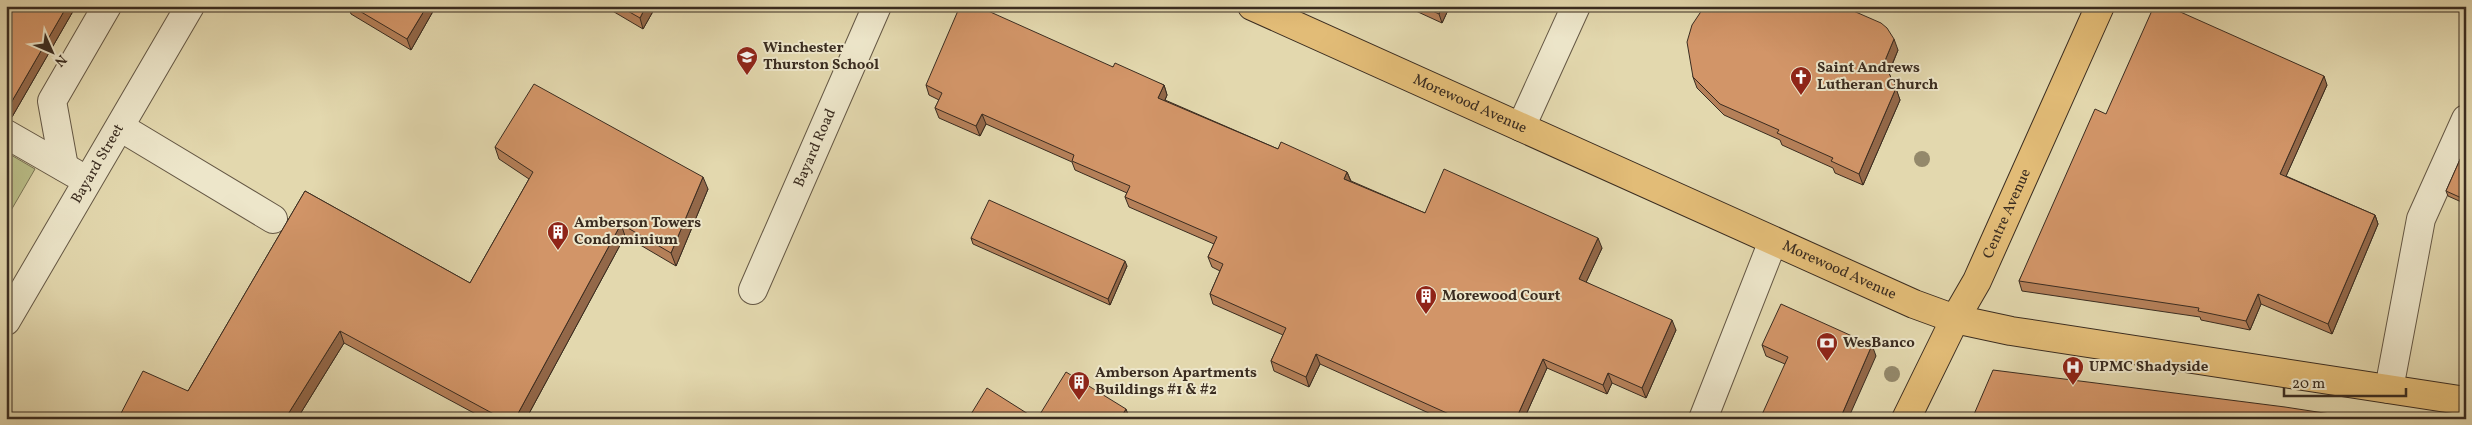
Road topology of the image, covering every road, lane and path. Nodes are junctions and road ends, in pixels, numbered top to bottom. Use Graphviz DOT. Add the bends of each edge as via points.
graph roads {
  1 [pos="107,6"];
  2 [pos="190,6"];
  3 [pos="877,6"];
  4 [pos="1252,6"];
  5 [pos="1576,6"];
  6 [pos="2100,6"];
  7 [pos="2466,119"];
  8 [pos="120,127"];
  9 [pos="1521,127"];
  10 [pos="6,134"];
  11 [pos="64,167"];
  12 [pos="88,181"];
  13 [pos="273,219"];
  14 [pos="1772,241"];
  15 [pos="753,290"];
  16 [pos="1955,318"];
  17 [pos="6,321"];
  18 [pos="2389,389"];
  19 [pos="2466,401"];
  20 [pos="1703,419"];
  21 [pos="1906,419"];
  1 -- 11 [label="street" via="52,101"];
  2 -- 8 [label="street, Bayard Street"];
  3 -- 15 [label="street, Bayard Road"];
  4 -- 9 [label="main road, Morewood Avenue"];
  5 -- 9 [label="street"];
  6 -- 16 [label="main road, Centre Avenue" via="1977,281"];
  7 -- 18 [label="street" via="2421,219"];
  8 -- 12 [label="street, Bayard Street"];
  8 -- 13 [label="street"];
  9 -- 14 [label="main road, Morewood Avenue"];
  10 -- 11 [label="street"];
  11 -- 12 [label="street"];
  12 -- 17 [label="street, Bayard Street"];
  14 -- 16 [label="main road, Morewood Avenue" via="1914,304"];
  14 -- 20 [label="street"];
  16 -- 18 [label="main road, Morewood Avenue" via="2011,331"];
  16 -- 21 [label="main road, Centre Avenue"];
  18 -- 19 [label="main road, Morewood Avenue"];
}
